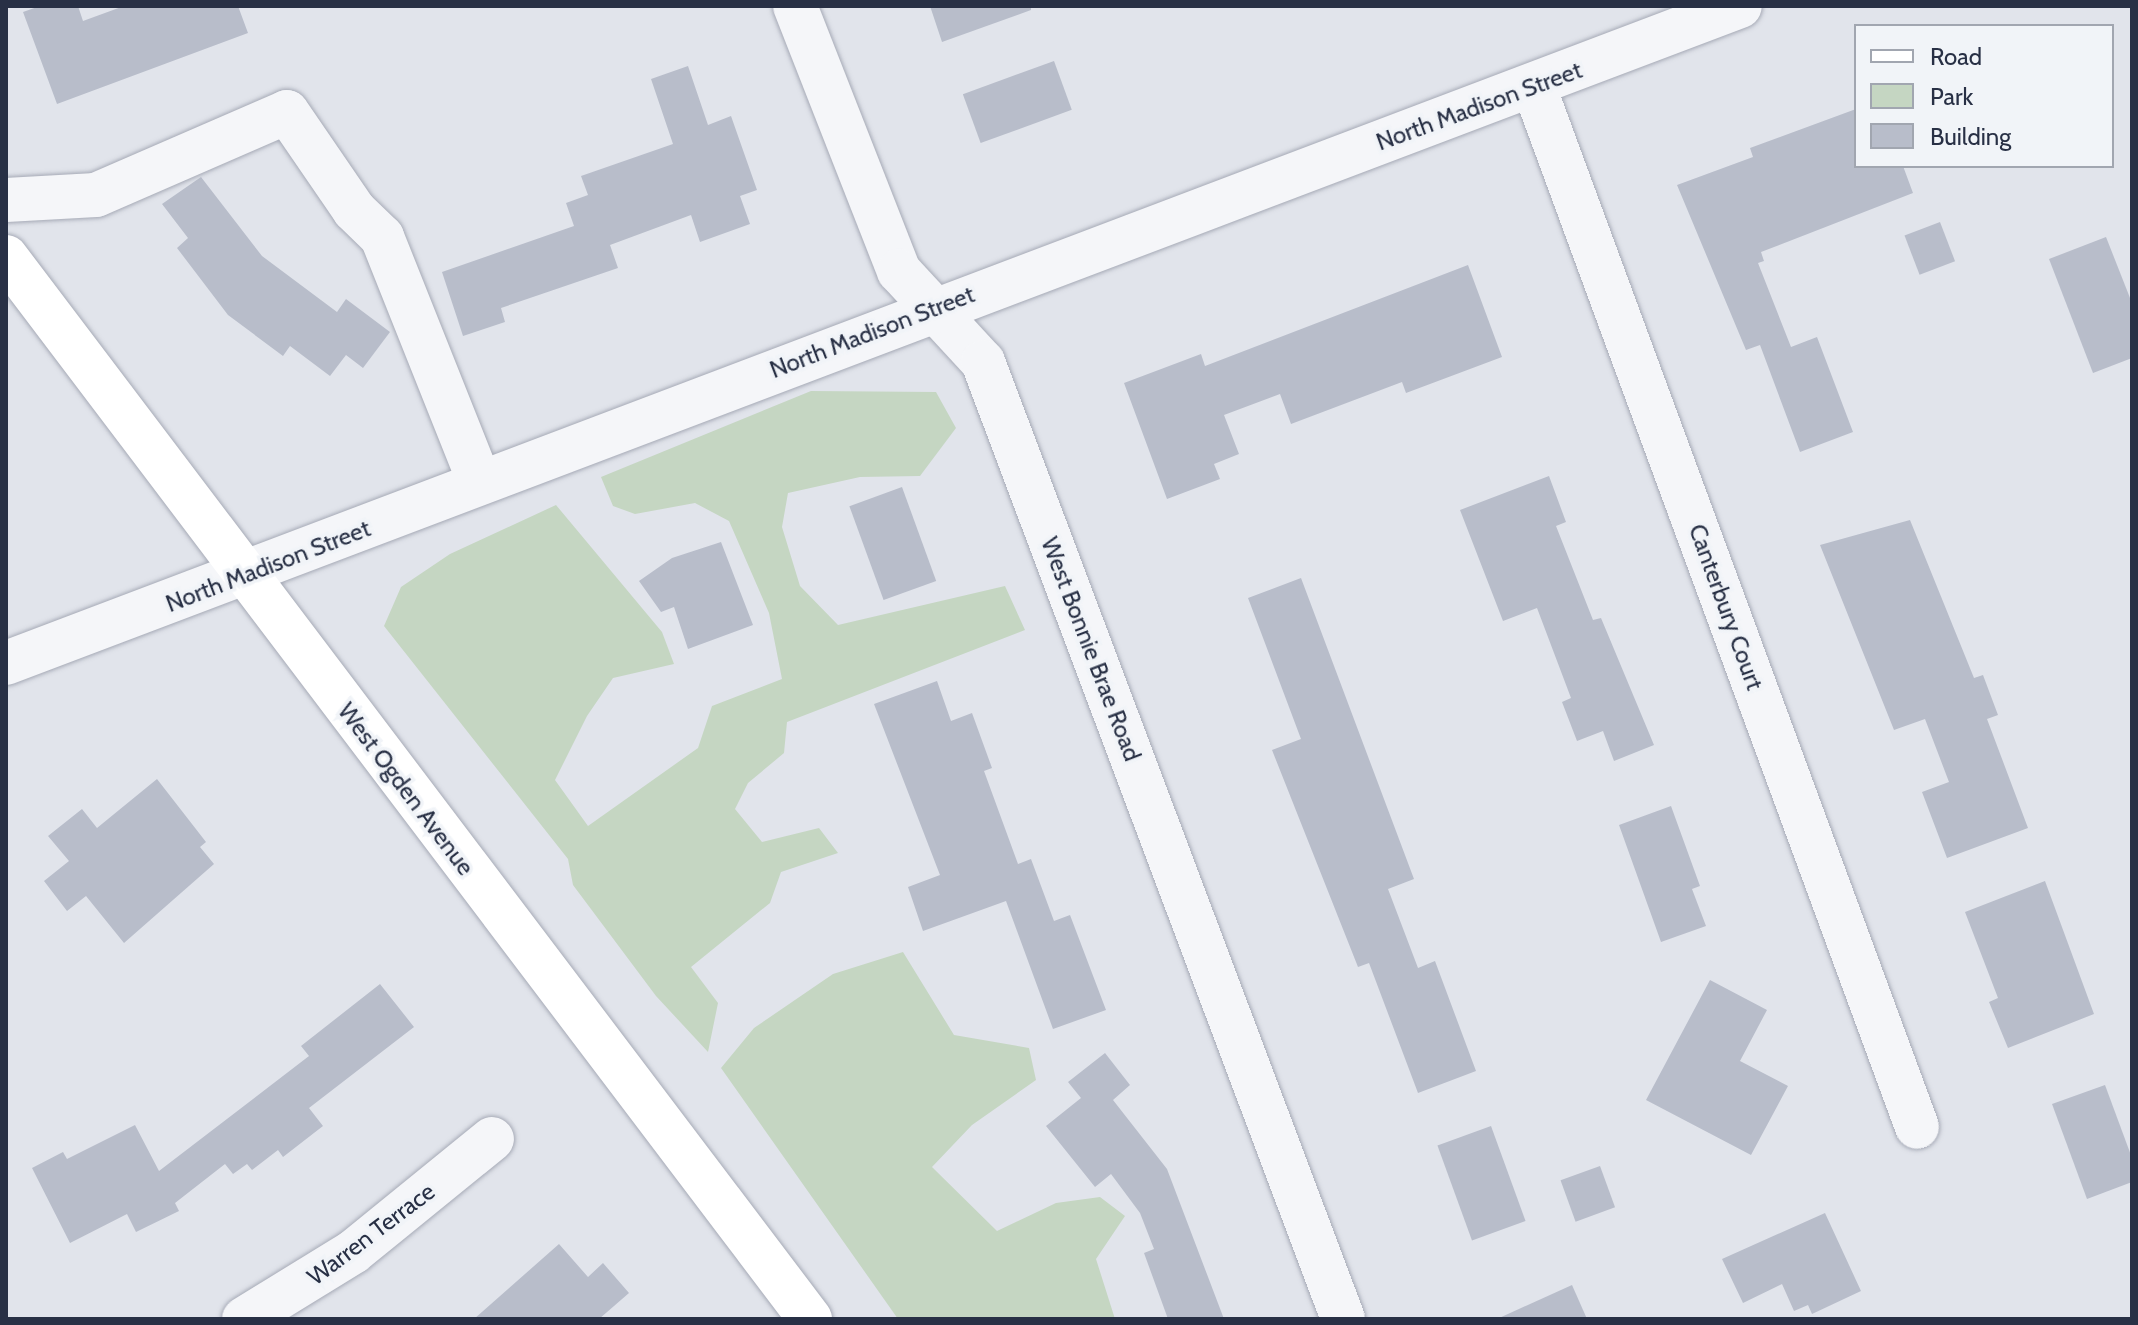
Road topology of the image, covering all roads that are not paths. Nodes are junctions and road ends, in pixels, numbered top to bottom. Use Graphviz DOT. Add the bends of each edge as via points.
graph roads {
  1 [pos="795,6"];
  2 [pos="1740,6"];
  3 [pos="1534,87"];
  4 [pos="6,200"];
  5 [pos="6,257"];
  6 [pos="931,310"];
  7 [pos="479,481"];
  8 [pos="245,577"];
  9 [pos="6,663"];
  10 [pos="1917,1127"];
  11 [pos="492,1139"];
  12 [pos="244,1319"];
  13 [pos="810,1319"];
  14 [pos="1343,1319"];
  1 -- 6 [label="street, West Bonnie Brae Road" via="899,271"];
  2 -- 3 [label="street, North Madison Street"];
  3 -- 6 [label="street, North Madison Street"];
  3 -- 10 [label="street, Canterbury Court"];
  4 -- 7 [label="street" via="96,195 287,112 354,210 382,237"];
  5 -- 8 [label="main road, West Ogden Avenue"];
  6 -- 7 [label="street, North Madison Street"];
  6 -- 14 [label="street, West Bonnie Brae Road" via="983,362"];
  7 -- 8 [label="street, North Madison Street"];
  8 -- 9 [label="street, North Madison Street"];
  8 -- 13 [label="main road, West Ogden Avenue"];
  11 -- 12 [label="street, Warren Terrace" via="353,1252"];
}
